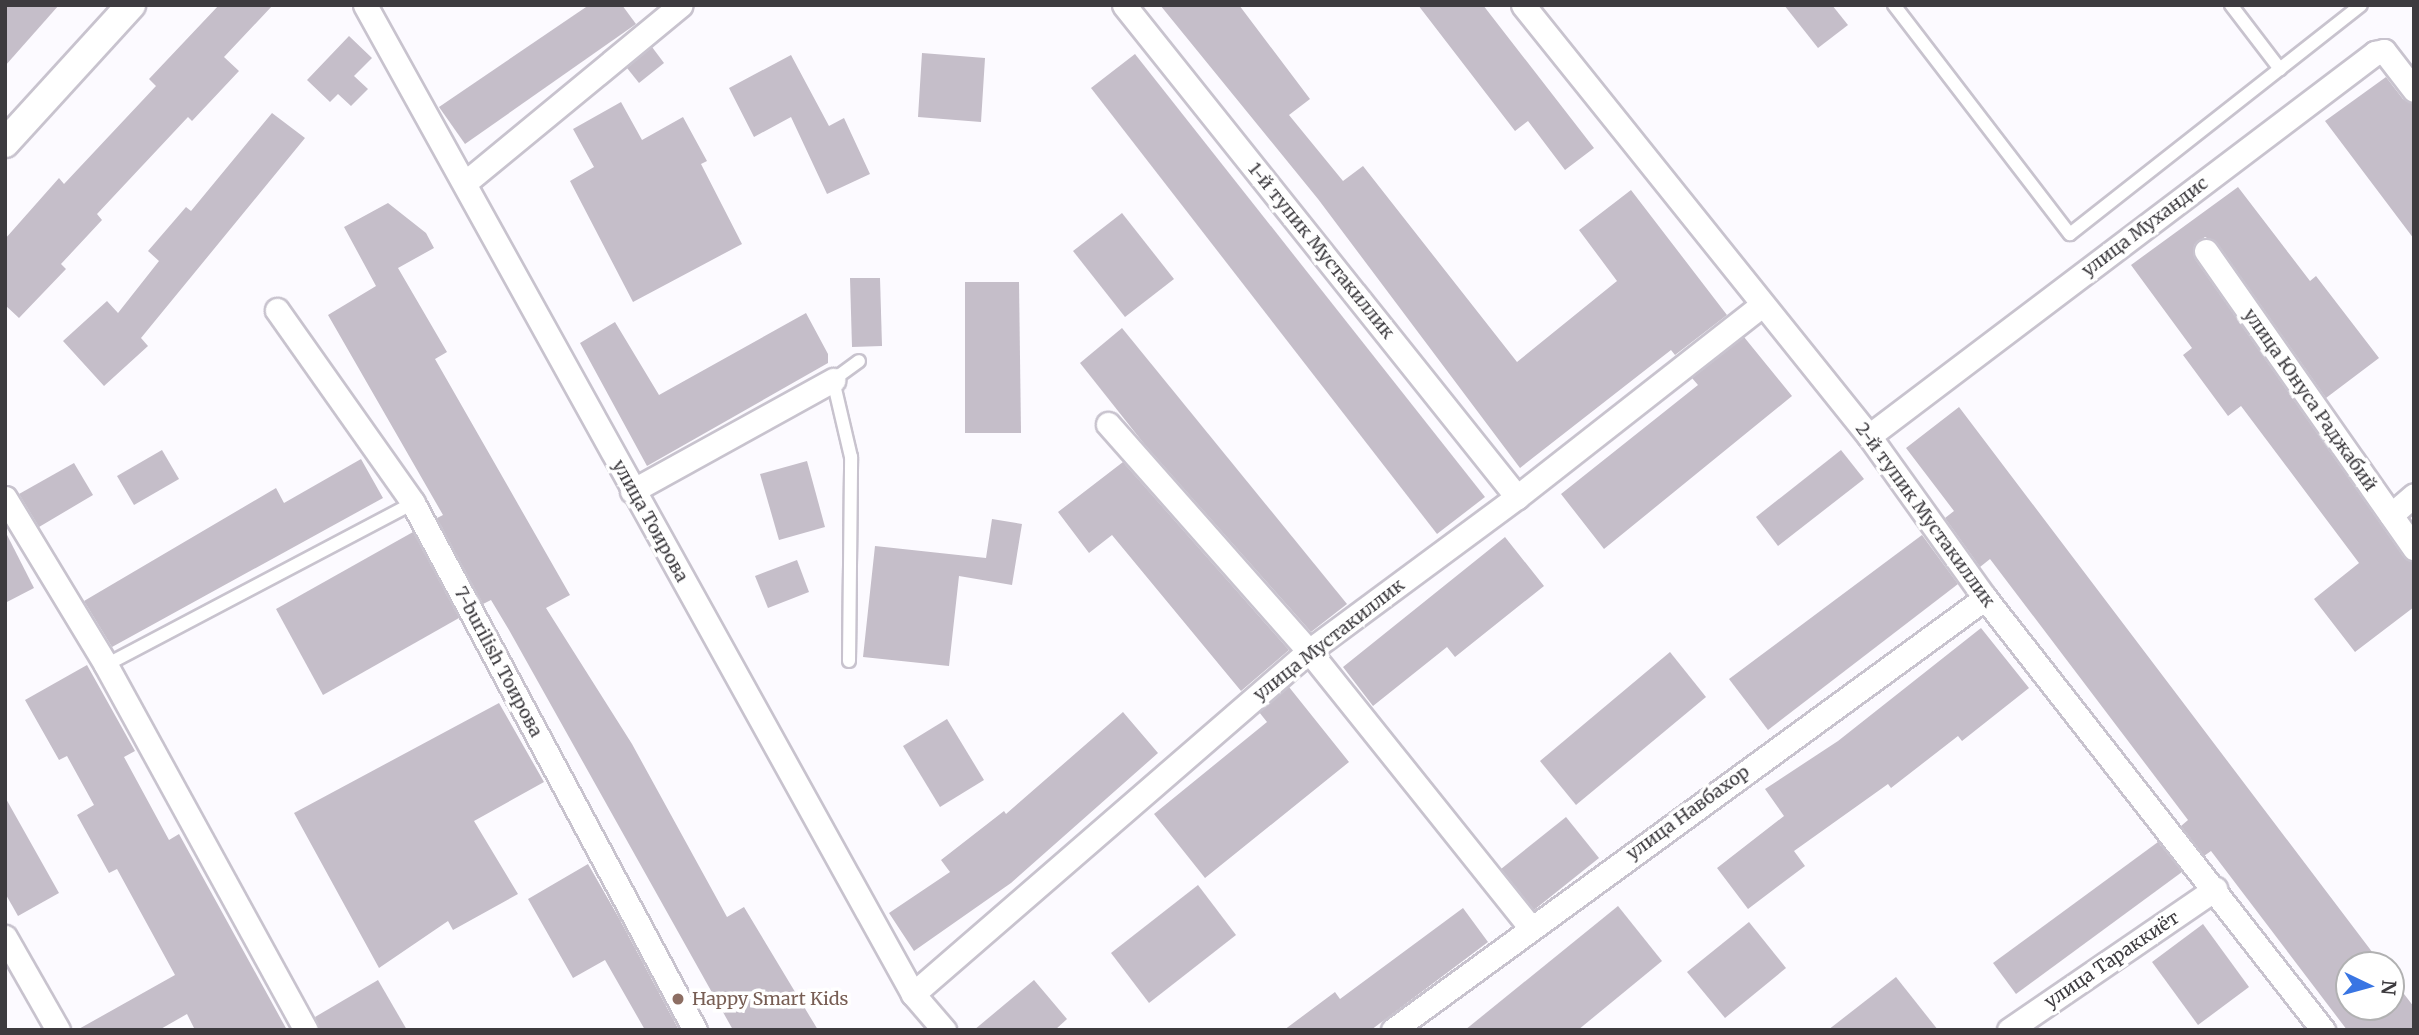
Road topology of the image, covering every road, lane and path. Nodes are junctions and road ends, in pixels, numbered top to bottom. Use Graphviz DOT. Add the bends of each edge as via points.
graph roads {
  1 [pos="131,5"];
  2 [pos="365,5"];
  3 [pos="681,5"];
  4 [pos="1125,5"];
  5 [pos="1522,5"];
  6 [pos="1894,5"];
  7 [pos="2231,5"];
  8 [pos="2361,5"];
  9 [pos="2280,69"];
  10 [pos="2414,90"];
  11 [pos="5,143"];
  12 [pos="466,182"];
  13 [pos="2206,251"];
  14 [pos="1761,306"];
  15 [pos="277,310"];
  16 [pos="859,361"];
  17 [pos="833,380"];
  18 [pos="1108,424"];
  19 [pos="1869,436"];
  20 [pos="632,491"];
  21 [pos="2414,495"];
  22 [pos="1517,497"];
  23 [pos="5,498"];
  24 [pos="414,503"];
  25 [pos="2391,514"];
  26 [pos="2414,548"];
  27 [pos="1985,598"];
  28 [pos="1309,651"];
  29 [pos="849,662"];
  30 [pos="106,666"];
  31 [pos="2215,889"];
  32 [pos="1530,927"];
  33 [pos="5,937"];
  34 [pos="913,994"];
  35 [pos="58,1030"];
  36 [pos="306,1030"];
  37 [pos="695,1030"];
  38 [pos="944,1030"];
  39 [pos="1393,1030"];
  40 [pos="2009,1030"];
  41 [pos="2323,1030"];
  1 -- 11 [label="street"];
  2 -- 12 [label="street, улица Тоирова"];
  3 -- 12 [label="street"];
  4 -- 22 [label="street, 1-й тупик Мустакиллик"];
  5 -- 14 [label="street, 2-й тупик Мустакиллик"];
  6 -- 9 [label="lane" via="2070,234"];
  7 -- 9 [label="lane"];
  8 -- 9 [label="lane"];
  10 -- 19 [label="street, улица Мухандис" via="2384,51 2375,53"];
  12 -- 20 [label="street, улица Тоирова"];
  13 -- 25 [label="street, улица Юнуса Раджабий"];
  14 -- 19 [label="street, 2-й тупик Мустакиллик"];
  14 -- 22 [label="street, улица Мустакиллик"];
  15 -- 24 [label="street, 7-burilish Тоирова"];
  16 -- 17 [label="lane"];
  17 -- 20 [label="street"];
  17 -- 29 [label="lane" via="851,457"];
  18 -- 28 [label="street"];
  19 -- 27 [label="street, 2-й тупик Мустакиллик"];
  20 -- 34 [label="street, улица Тоирова"];
  21 -- 25 [label="street"];
  22 -- 28 [label="street, улица Мустакиллик"];
  23 -- 30 [label="street"];
  24 -- 30 [label="lane"];
  24 -- 37 [label="street, 7-burilish Тоирова"];
  25 -- 26 [label="street, улица Юнуса Раджабий"];
  27 -- 31 [label="street, 2-й тупик Мустакиллик"];
  27 -- 32 [label="street, улица Навбахор"];
  28 -- 32 [label="street"];
  28 -- 34 [label="street, улица Мустакиллик"];
  30 -- 36 [label="street"];
  31 -- 40 [label="street, улица Тараккиёт"];
  31 -- 41 [label="street, 2-й тупик Мустакиллик"];
  32 -- 39 [label="street, улица Навбахор"];
  33 -- 35 [label="street"];
  34 -- 38 [label="street, улица Тоирова"];
}
